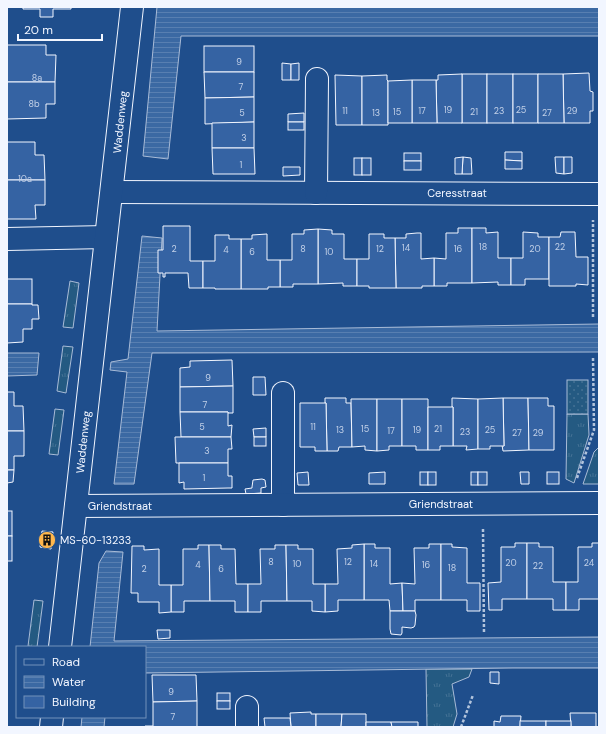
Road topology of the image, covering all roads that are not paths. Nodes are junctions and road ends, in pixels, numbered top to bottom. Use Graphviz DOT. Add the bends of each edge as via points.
graph roads {
  1 [pos="132,7"];
  2 [pos="317,79"];
  3 [pos="112,192"];
  4 [pos="316,193"];
  5 [pos="596,194"];
  6 [pos="106,237"];
  7 [pos="7,240"];
  8 [pos="283,393"];
  9 [pos="599,503"];
  10 [pos="283,505"];
  11 [pos="76,506"];
  12 [pos="60,646"];
  1 -- 3 [label="street, Waddenweg"];
  2 -- 4 [label="street"];
  3 -- 4 [label="street, Ceresstraat"];
  3 -- 6 [label="street, Waddenweg"];
  4 -- 5 [label="street, Ceresstraat"];
  6 -- 7 [label="street"];
  6 -- 11 [label="street, Waddenweg"];
  8 -- 10 [label="street"];
  9 -- 10 [label="street, Griendstraat"];
  10 -- 11 [label="street, Griendstraat"];
  11 -- 12 [label="street, Waddenweg"];
}
